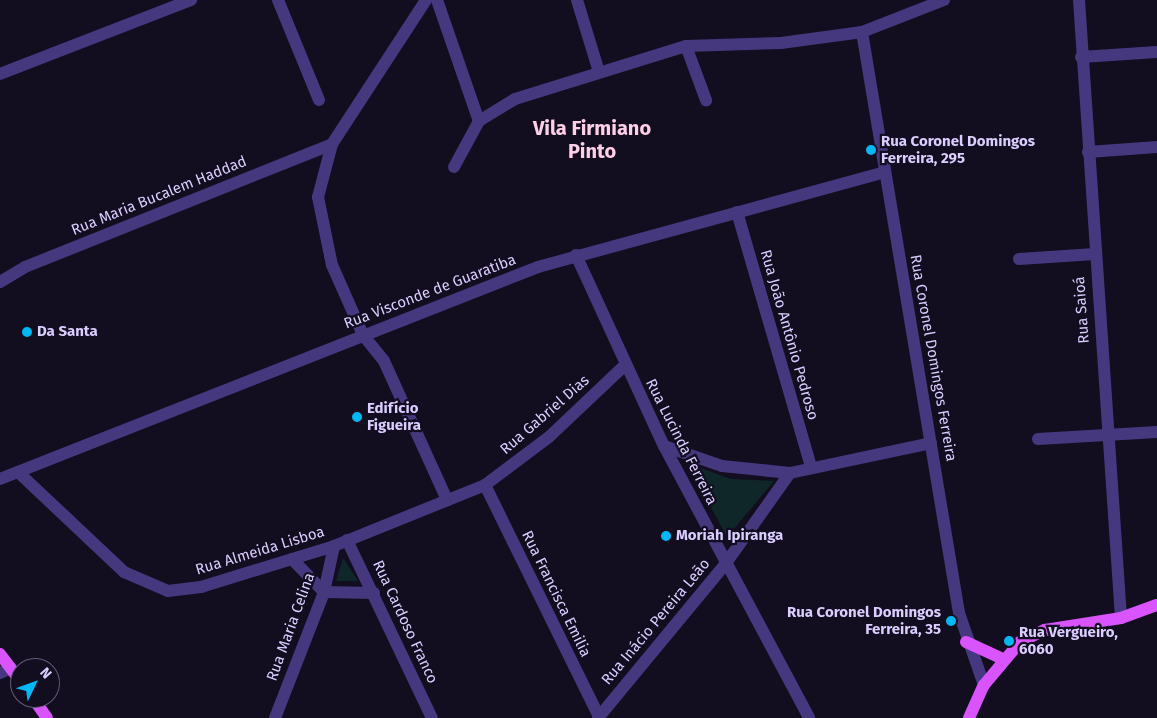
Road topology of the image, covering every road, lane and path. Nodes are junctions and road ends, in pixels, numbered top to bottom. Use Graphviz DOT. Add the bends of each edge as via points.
graph roads {
  1 [pos="190,0"];
  2 [pos="278,0"];
  3 [pos="426,0"];
  4 [pos="437,0"];
  5 [pos="577,0"];
  6 [pos="944,0"];
  7 [pos="1079,0"];
  8 [pos="862,32"];
  9 [pos="686,46"];
  10 [pos="1157,52"];
  11 [pos="1081,57"];
  12 [pos="599,72"];
  13 [pos="0,74"];
  14 [pos="319,100"];
  15 [pos="706,100"];
  16 [pos="479,121"];
  17 [pos="332,144"];
  18 [pos="1157,147"];
  19 [pos="1088,152"];
  20 [pos="454,167"];
  21 [pos="885,172"];
  22 [pos="737,212"];
  23 [pos="1095,254"];
  24 [pos="576,256"];
  25 [pos="1019,259"];
  26 [pos="0,282"];
  27 [pos="364,335"];
  28 [pos="624,366"];
  29 [pos="1157,432"];
  30 [pos="1107,434"];
  31 [pos="1038,439"];
  32 [pos="931,442"];
  33 [pos="664,446"];
  34 [pos="811,467"];
  35 [pos="18,472"];
  36 [pos="790,472"];
  37 [pos="0,479"];
  38 [pos="485,486"];
  39 [pos="446,500"];
  40 [pos="347,540"];
  41 [pos="334,546"];
  42 [pos="292,559"];
  43 [pos="726,564"];
  44 [pos="324,592"];
  45 [pos="374,593"];
  46 [pos="1157,605"];
  47 [pos="1121,618"];
  48 [pos="966,642"];
  49 [pos="0,654"];
  50 [pos="1003,659"];
  51 [pos="5,671"];
  52 [pos="984,685"];
  53 [pos="598,717"];
  54 [pos="276,718"];
  55 [pos="432,718"];
  56 [pos="809,718"];
  57 [pos="970,718"];
  1 -- 13 [label="street"];
  2 -- 14 [label="street"];
  3 -- 17 [label="street"];
  4 -- 16 [label="street"];
  5 -- 12 [label="street"];
  6 -- 8 [label="street"];
  7 -- 11 [label="street, Rua Saioá"];
  8 -- 9 [label="street" via="781,43"];
  8 -- 21 [label="street, Rua Coronel Domingos Ferreira"];
  9 -- 12 [label="street"];
  9 -- 15 [label="street"];
  10 -- 11 [label="street"];
  11 -- 19 [label="street, Rua Saioá"];
  12 -- 16 [label="street" via="515,99"];
  16 -- 20 [label="street"];
  17 -- 26 [label="street, Rua Maria Bucalem Haddad" via="25,267"];
  17 -- 27 [label="street" via="318,197 321,222 332,265"];
  18 -- 19 [label="street"];
  19 -- 23 [label="street, Rua Saioá"];
  21 -- 22 [label="street, Rua Visconde de Guaratiba"];
  21 -- 32 [label="street, Rua Coronel Domingos Ferreira"];
  22 -- 24 [label="street, Rua Visconde de Guaratiba"];
  22 -- 34 [label="street, Rua João Antônio Pedroso"];
  23 -- 25 [label="street"];
  23 -- 30 [label="street, Rua Saioá"];
  24 -- 27 [label="street, Rua Visconde de Guaratiba"];
  24 -- 28 [label="street, Rua Lucinda Ferreira"];
  27 -- 35 [label="street, Rua Visconde de Guaratiba"];
  27 -- 39 [label="street" via="384,361"];
  28 -- 33 [label="street, Rua Lucinda Ferreira"];
  28 -- 38 [label="street, Rua Gabriel Dias" via="549,437"];
  29 -- 30 [label="street"];
  30 -- 31 [label="street"];
  30 -- 47 [label="street, Rua Saioá"];
  32 -- 34 [label="street"];
  32 -- 48 [label="street, Rua Coronel Domingos Ferreira"];
  33 -- 36 [label="street" via="722,466"];
  33 -- 43 [label="street, Rua Lucinda Ferreira"];
  34 -- 36 [label="street"];
  35 -- 37 [label="street, Rua Visconde de Guaratiba"];
  35 -- 42 [label="street, Rua Almeida Lisboa" via="117,566 148,586 168,591 201,587"];
  36 -- 43 [label="street, Rua Inácio Pereira Leão"];
  38 -- 39 [label="street, Rua Almeida Lisboa"];
  38 -- 53 [label="street, Rua Francisca Emilia"];
  39 -- 40 [label="street, Rua Almeida Lisboa"];
  40 -- 41 [label="street, Rua Almeida Lisboa"];
  40 -- 45 [label="street, Rua Cardoso Franco"];
  41 -- 42 [label="street, Rua Almeida Lisboa"];
  41 -- 44 [label="street, Rua Maria Celina"];
  42 -- 44 [label="street"];
  43 -- 53 [label="street, Rua Inácio Pereira Leão"];
  43 -- 56 [label="street, Rua Lucinda Ferreira"];
  44 -- 45 [label="street"];
  44 -- 54 [label="street, Rua Maria Celina"];
  45 -- 55 [label="street, Rua Cardoso Franco"];
  46 -- 47 [label="main road"];
  47 -- 50 [label="main road" via="1045,630 1020,642"];
  48 -- 50 [label="main road"];
  48 -- 52 [label="street, Rua Coronel Domingos Ferreira"];
  49 -- 51 [label="main road"];
  50 -- 52 [label="main road"];
  52 -- 57 [label="main road"];
}
